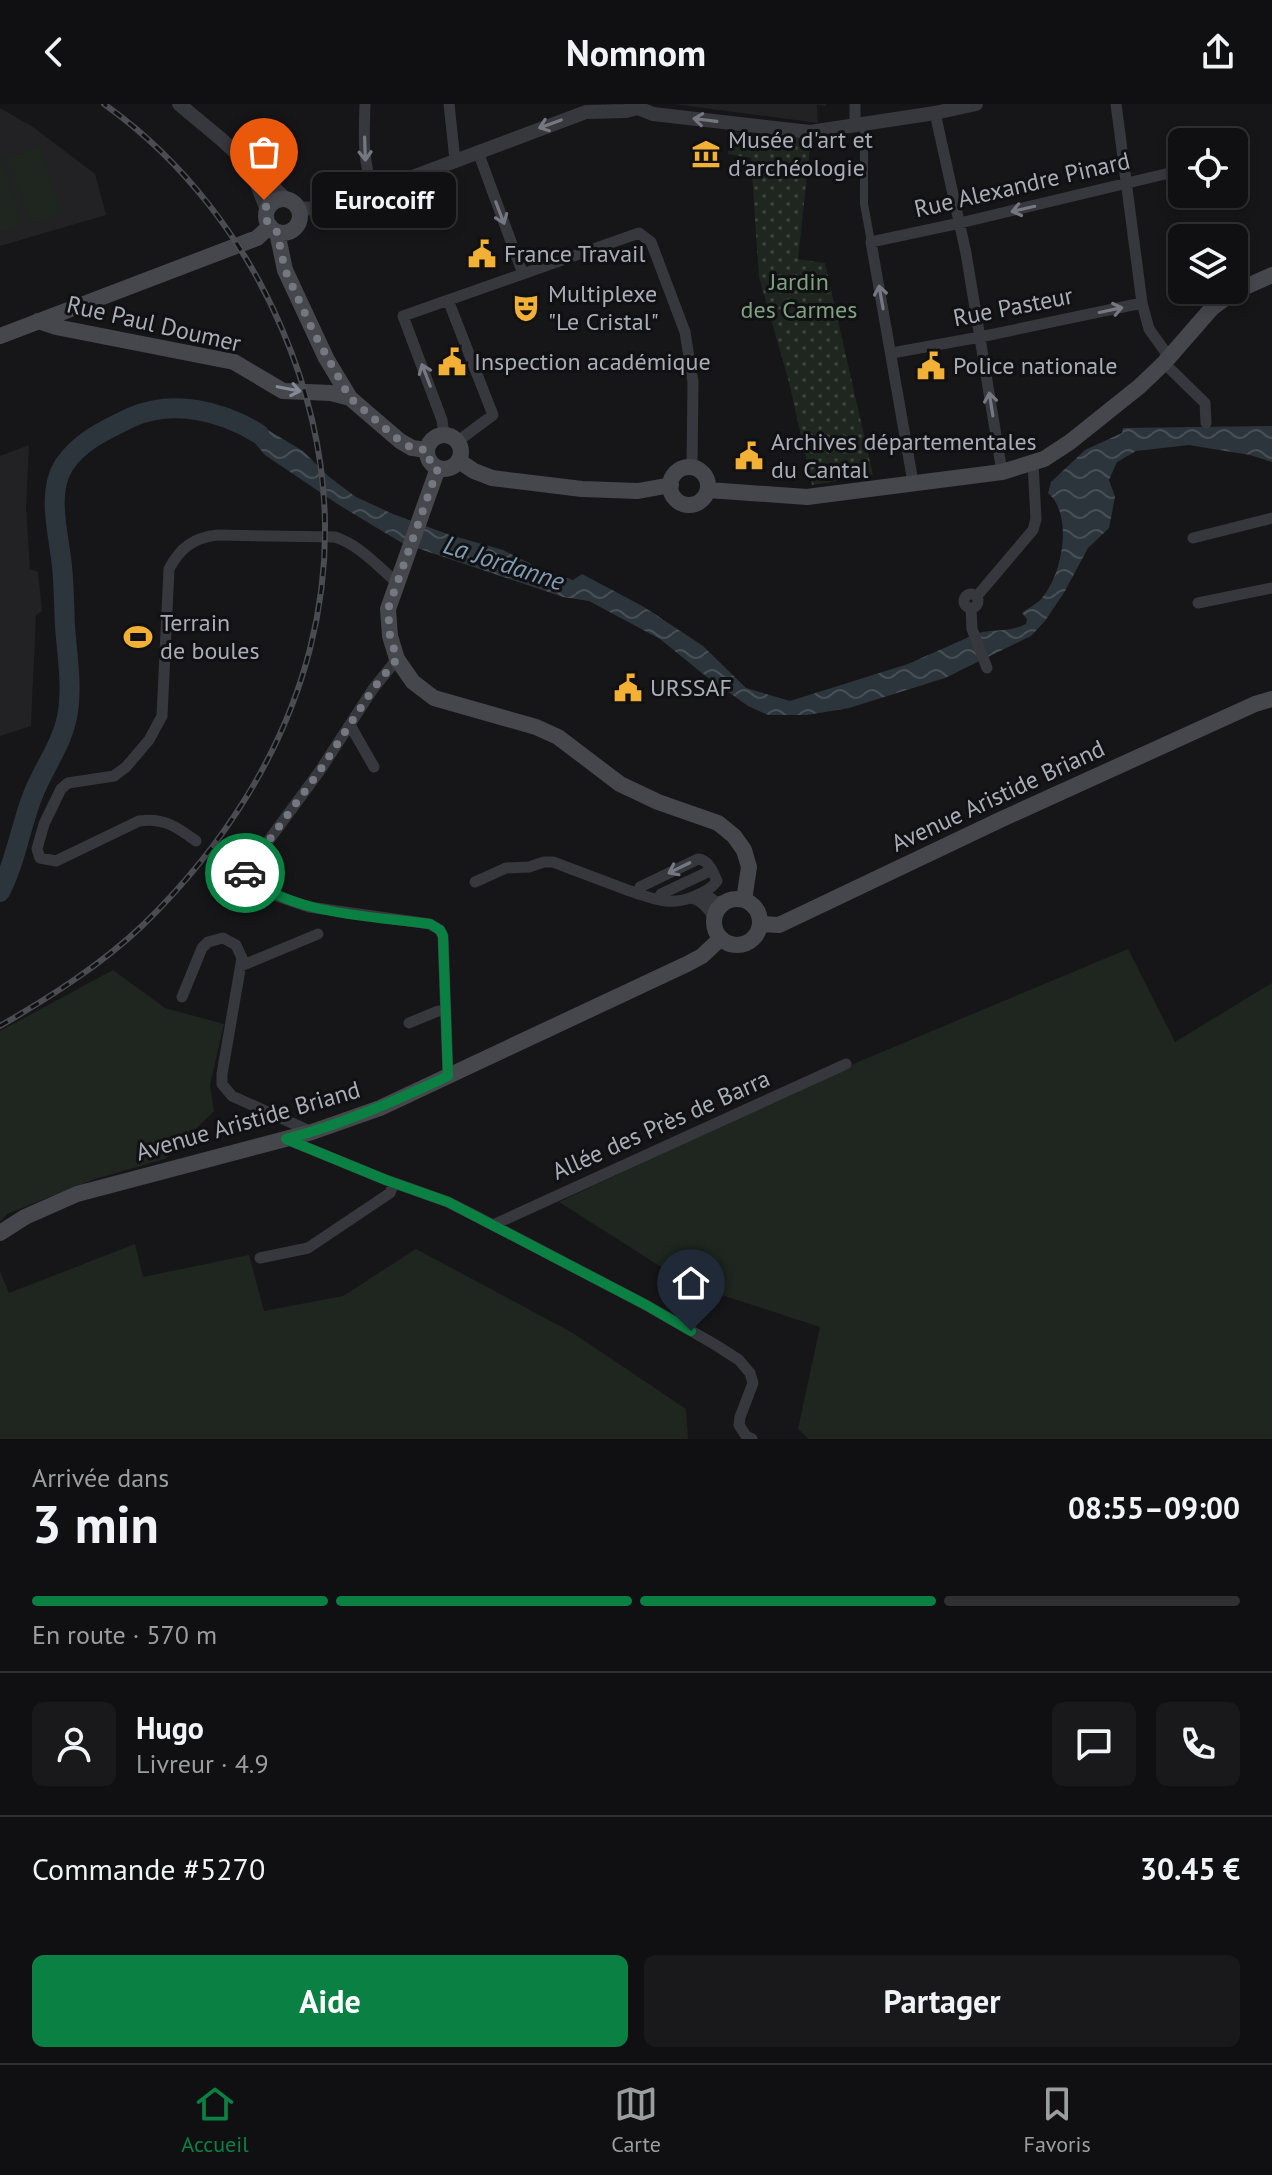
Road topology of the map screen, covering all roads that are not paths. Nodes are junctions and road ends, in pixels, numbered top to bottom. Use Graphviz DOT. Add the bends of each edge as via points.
graph roads {
  1 [pos="179,104"];
  2 [pos="365,104"];
  3 [pos="449,104"];
  4 [pos="855,104"];
  5 [pos="976,104"];
  6 [pos="1116,104"];
  7 [pos="640,106"];
  8 [pos="935,113"];
  9 [pos="860,126"];
  10 [pos="478,152"];
  11 [pos="455,160"];
  12 [pos="250,168"];
  13 [pos="1168,174"];
  14 [pos="1126,185"];
  15 [pos="374,192"];
  16 [pos="292,204"];
  17 [pos="960,223"];
  18 [pos="277,224"];
  19 [pos="871,242"];
  20 [pos="523,274"];
  21 [pos="1272,275"];
  22 [pos="1272,287"];
  23 [pos="448,300"];
  24 [pos="1142,303"];
  25 [pos="38,321"];
  26 [pos="0,336"];
  27 [pos="980,337"];
  28 [pos="892,353"];
  29 [pos="1167,360"];
  30 [pos="332,367"];
  31 [pos="350,398"];
  32 [pos="1206,423"];
  33 [pos="439,442"];
  34 [pos="459,461"];
  35 [pos="1033,463"];
  36 [pos="692,467"];
  37 [pos="438,468"];
  38 [pos="1002,472"];
  39 [pos="913,482"];
  40 [pos="671,485"];
  41 [pos="708,490"];
  42 [pos="1272,518"];
  43 [pos="1193,538"];
  44 [pos="396,582"];
  45 [pos="1272,588"];
  46 [pos="1198,603"];
  47 [pos="397,659"];
  48 [pos="987,668"];
  49 [pos="1272,689"];
  50 [pos="1264,702"];
  51 [pos="350,725"];
  52 [pos="374,767"];
  53 [pos="196,841"];
  54 [pos="712,870"];
  55 [pos="475,882"];
  56 [pos="706,891"];
  57 [pos="638,894"];
  58 [pos="690,898"];
  59 [pos="665,900"];
  60 [pos="737,900"];
  61 [pos="714,917"];
  62 [pos="761,924"];
  63 [pos="318,934"];
  64 [pos="720,939"];
  65 [pos="241,966"];
  66 [pos="182,997"];
  67 [pos="446,1011"];
  68 [pos="409,1023"];
  69 [pos="846,1064"];
  70 [pos="448,1076"];
  71 [pos="312,1132"];
  72 [pos="286,1139"];
  73 [pos="394,1183"];
  74 [pos="493,1225"];
  75 [pos="0,1233"];
  76 [pos="260,1258"];
  77 [pos="752,1439"];
  1 -- 12 [label="street"];
  2 -- 15 [label="street, one-way" via="363,150"];
  3 -- 11 [label="street"];
  4 -- 9 [label="street"];
  5 -- 8 [label="street"];
  6 -- 14 [label="street"];
  9 -- 7 [label="street, one-way" via="810,132 653,114"];
  7 -- 10 [label="street, one-way" via="586,112"];
  8 -- 9 [label="street"];
  8 -- 17 [label="street"];
  9 -- 19 [label="street"];
  10 -- 11 [label="street"];
  10 -- 20 [label="street, one-way"];
  11 -- 15 [label="street"];
  12 -- 16 [label="street"];
  12 -- 18 [label="street"];
  13 -- 14 [label="street, Rue Alexandre Pinard"];
  14 -- 17 [label="street, Rue Alexandre Pinard, one-way"];
  14 -- 24 [label="street"];
  15 -- 16 [label="street" via="317,208"];
  16 -- 18 [label="main road" via="275,201"];
  16 -- 18 [label="main road" via="300,220"];
  17 -- 19 [label="street, Rue Alexandre Pinard"];
  17 -- 27 [label="street"];
  18 -- 25 [label="main road" via="257,238"];
  18 -- 30 [label="main road" via="285,270"];
  28 -- 19 [label="street, one-way"];
  20 -- 23 [label="street"];
  20 -- 36 [label="street" via="639,233 651,242 688,347"];
  21 -- 29 [label="main road" via="1212,308"];
  22 -- 29 [label="main road" via="1230,307"];
  33 -- 23 [label="street, one-way" via="442,420 403,316"];
  23 -- 33 [label="street" via="493,415"];
  27 -- 24 [label="street, Rue Pasteur, one-way"];
  24 -- 29 [label="street" via="1149,329"];
  25 -- 26 [label="main road"];
  25 -- 31 [label="main road, Rue Paul Doumer, one-way" via="234,362 283,391"];
  27 -- 28 [label="street, Rue Pasteur"];
  38 -- 27 [label="street, one-way"];
  28 -- 39 [label="street"];
  29 -- 32 [label="street" via="1205,403"];
  29 -- 35 [label="main road" via="1070,442"];
  30 -- 31 [label="main road"];
  30 -- 33 [label="main road" via="405,434"];
  31 -- 33 [label="main road" via="412,448"];
  33 -- 34 [label="main road" via="461,449"];
  33 -- 37 [label="main road" via="429,459"];
  34 -- 37 [label="main road"];
  34 -- 40 [label="main road" via="492,478 582,489 638,491"];
  35 -- 38 [label="main road"];
  35 -- 48 [label="street" via="1033,530 971,608 972,629"];
  36 -- 40 [label="main road" via="675,474"];
  36 -- 41 [label="main road" via="703,472"];
  37 -- 44 [label="main road"];
  38 -- 39 [label="main road"];
  39 -- 41 [label="main road" via="807,497"];
  40 -- 41 [label="main road" via="674,496 688,504 698,502"];
  42 -- 43 [label="street"];
  44 -- 47 [label="main road" via="388,609"];
  44 -- 53 [label="street" via="358,548 335,537 217,535 200,537 182,548 169,569 162,716 149,740 114,776 68,783 61,789 37,849 40,858 56,861 148,819 173,824"];
  45 -- 46 [label="street"];
  47 -- 51 [label="street"];
  47 -- 60 [label="main road" via="413,682 434,698 536,727 558,737 620,784 718,823 744,850 749,867"];
  49 -- 50 [label="main road, Avenue Aristide Briand"];
  50 -- 62 [label="main road, Avenue Aristide Briand" via="779,925"];
  51 -- 52 [label="street"];
  51 -- 67 [label="street" via="244,874 274,895 309,907 436,926 443,936"];
  54 -- 56 [label="street" via="717,881"];
  54 -- 57 [label="street, one-way" via="698,859 640,887"];
  54 -- 59 [label="street" via="661,894"];
  55 -- 57 [label="street" via="506,868 553,862"];
  56 -- 58 [label="street"];
  56 -- 60 [label="street" via="716,902"];
  57 -- 59 [label="street"];
  58 -- 59 [label="street"];
  58 -- 61 [label="street"];
  60 -- 61 [label="main road"];
  60 -- 62 [label="main road" via="757,909"];
  61 -- 64 [label="main road"];
  62 -- 64 [label="main road" via="749,943 734,946"];
  63 -- 65 [label="street"];
  64 -- 70 [label="main road, Avenue Aristide Briand" via="687,964"];
  65 -- 66 [label="street" via="236,945 223,938 208,942"];
  65 -- 71 [label="street" via="222,1084 232,1096"];
  67 -- 68 [label="street"];
  67 -- 70 [label="street"];
  69 -- 74 [label="street, Allée des Près de Barra"];
  70 -- 71 [label="main road, Avenue Aristide Briand"];
  71 -- 72 [label="main road, Avenue Aristide Briand"];
  72 -- 73 [label="street"];
  72 -- 75 [label="main road, Avenue Aristide Briand" via="77,1194"];
  73 -- 74 [label="street"];
  73 -- 76 [label="street" via="390,1193 308,1248"];
  74 -- 77 [label="street" via="739,1360 753,1378 739,1425"];
}
